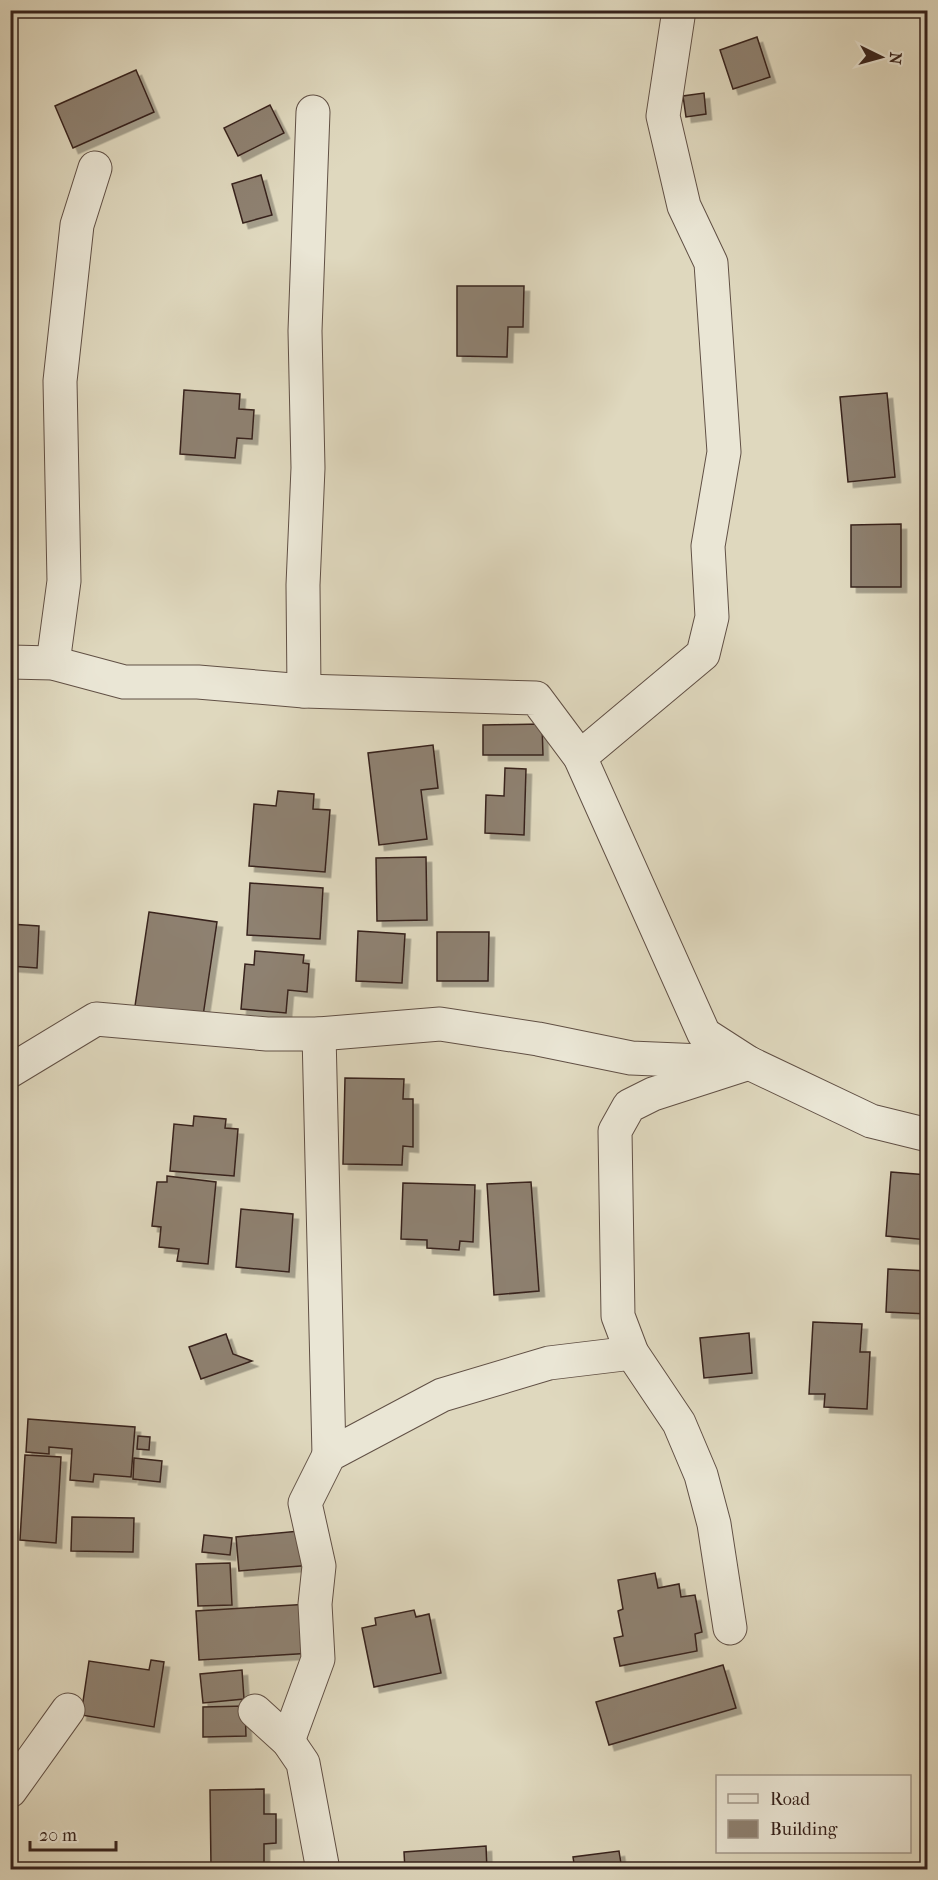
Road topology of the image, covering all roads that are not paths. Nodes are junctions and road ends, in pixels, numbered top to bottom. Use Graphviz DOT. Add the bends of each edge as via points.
graph roads {
  1 [pos="679,10"];
  2 [pos="313,112"];
  3 [pos="95,168"];
  4 [pos="10,662"];
  5 [pos="53,663"];
  6 [pos="304,691"];
  7 [pos="580,757"];
  8 [pos="319,1034"];
  9 [pos="749,1063"];
  10 [pos="10,1071"];
  11 [pos="927,1135"];
  12 [pos="632,1353"];
  13 [pos="328,1455"];
  14 [pos="730,1628"];
  15 [pos="68,1710"];
  16 [pos="255,1711"];
  17 [pos="288,1741"];
  18 [pos="10,1791"];
  19 [pos="322,1869"];
  1 -- 7 [label="street" via="663,116 684,206 711,263 724,452 708,546 712,617 703,654"];
  2 -- 6 [label="street" via="305,331 308,468"];
  3 -- 5 [label="street" via="77,225 60,381 64,581"];
  4 -- 5 [label="street"];
  5 -- 6 [label="street" via="124,682 198,682"];
  6 -- 7 [label="street" via="536,698"];
  7 -- 9 [label="street" via="704,1034"];
  8 -- 9 [label="street" via="440,1024 631,1058"];
  8 -- 10 [label="street" via="267,1034 96,1018"];
  8 -- 13 [label="street"];
  9 -- 11 [label="street" via="871,1121"];
  9 -- 12 [label="street" via="653,1094 630,1106 615,1131 618,1316"];
  12 -- 13 [label="street" via="549,1363 442,1395"];
  12 -- 14 [label="street" via="679,1423 701,1475 714,1524"];
  13 -- 17 [label="street" via="305,1503 319,1566 315,1604 318,1659"];
  15 -- 18 [label="street"];
  16 -- 17 [label="street"];
  17 -- 19 [label="street" via="303,1763"];
}
